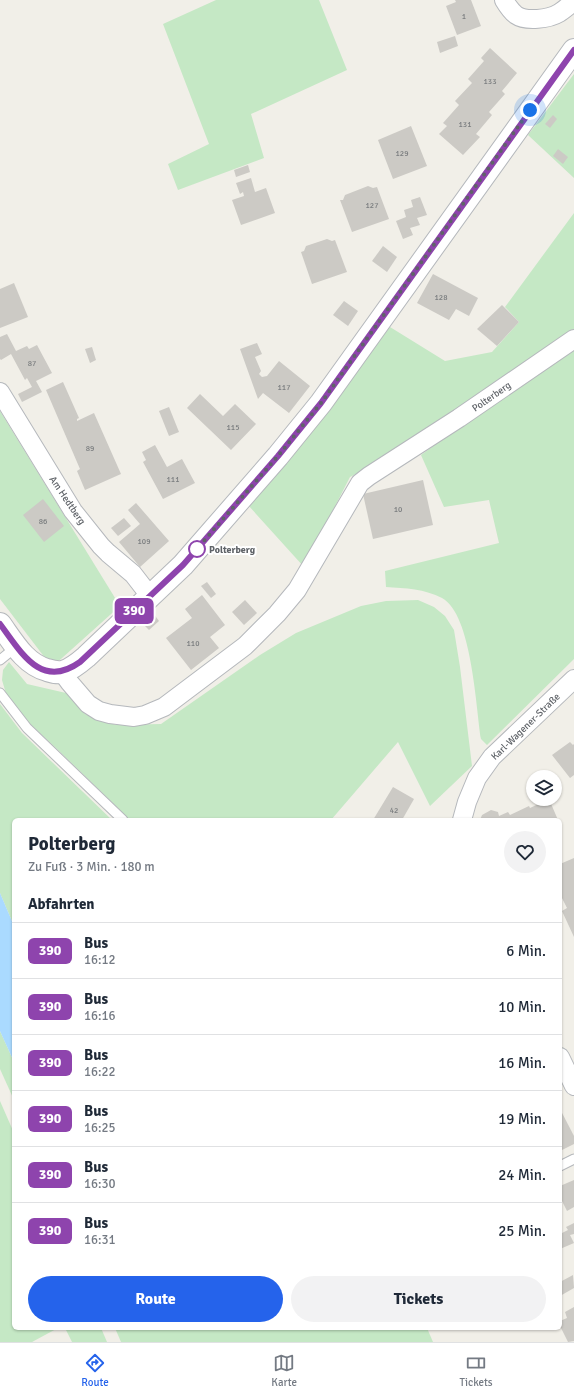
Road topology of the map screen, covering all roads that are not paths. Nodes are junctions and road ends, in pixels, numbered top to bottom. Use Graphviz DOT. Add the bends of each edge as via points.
graph roads {
  1 [pos="504,0"];
  2 [pos="574,2"];
  3 [pos="574,50"];
  4 [pos="574,339"];
  5 [pos="0,392"];
  6 [pos="150,596"];
  7 [pos="0,624"];
  8 [pos="8,653"];
  9 [pos="62,672"];
  10 [pos="574,680"];
  11 [pos="0,693"];
  12 [pos="121,818"];
  13 [pos="463,818"];
  14 [pos="562,1061"];
  15 [pos="574,1086"];
  16 [pos="574,1159"];
  17 [pos="562,1165"];
  1 -- 2 [label="street" via="517,16 534,19 558,14"];
  3 -- 6 [label="street" via="321,403 183,565"];
  4 -- 9 [label="street, Polterberg" via="360,483 307,573 276,614 245,646 164,707 145,715 134,716 99,711 88,704"];
  5 -- 6 [label="street, Am Hedtberg" via="73,511 101,546 133,574"];
  6 -- 9 [label="street" via="80,662"];
  7 -- 8 [label="street"];
  8 -- 9 [label="street" via="25,657 36,666 50,671"];
  10 -- 13 [label="street, Karl-Wagener-Straße" via="492,757 477,778"];
  11 -- 12 [label="lane" via="27,728"];
  14 -- 15 [label="street"];
  16 -- 17 [label="lane"];
}
